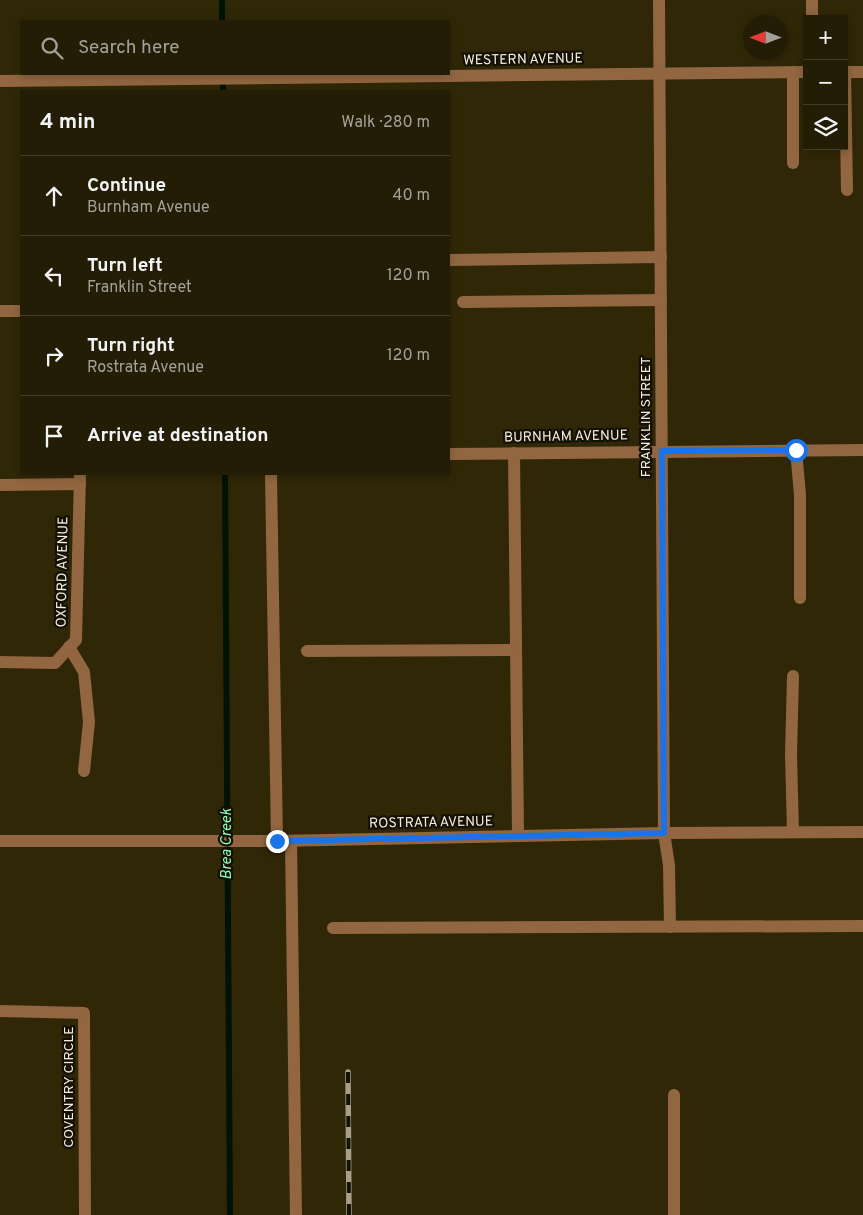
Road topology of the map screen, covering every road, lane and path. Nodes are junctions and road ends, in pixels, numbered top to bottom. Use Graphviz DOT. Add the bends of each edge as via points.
graph roads {
  1 [pos="659,0"];
  2 [pos="812,0"];
  3 [pos="812,15"];
  4 [pos="793,72"];
  5 [pos="803,72"];
  6 [pos="848,72"];
  7 [pos="863,72"];
  8 [pos="659,74"];
  9 [pos="0,81"];
  10 [pos="265,85"];
  11 [pos="846,105"];
  12 [pos="794,163"];
  13 [pos="847,190"];
  14 [pos="661,257"];
  15 [pos="450,260"];
  16 [pos="661,300"];
  17 [pos="462,302"];
  18 [pos="0,311"];
  19 [pos="20,311"];
  20 [pos="796,450"];
  21 [pos="863,450"];
  22 [pos="662,451"];
  23 [pos="514,453"];
  24 [pos="450,454"];
  25 [pos="271,475"];
  26 [pos="80,479"];
  27 [pos="0,485"];
  28 [pos="800,598"];
  29 [pos="69,647"];
  30 [pos="516,650"];
  31 [pos="307,651"];
  32 [pos="0,662"];
  33 [pos="794,676"];
  34 [pos="84,771"];
  35 [pos="793,832"];
  36 [pos="863,832"];
  37 [pos="664,833"];
  38 [pos="518,836"];
  39 [pos="0,841"];
  40 [pos="276,841"];
  41 [pos="291,841"];
  42 [pos="670,926"];
  43 [pos="863,926"];
  44 [pos="332,928"];
  45 [pos="0,1011"];
  46 [pos="674,1095"];
  47 [pos="85,1215"];
  48 [pos="296,1215"];
  49 [pos="674,1215"];
  1 -- 8 [label="street, FRANKLIN STREET"];
  2 -- 3 [label="street"];
  4 -- 5 [label="street, WESTERN AVENUE"];
  4 -- 8 [label="street, WESTERN AVENUE"];
  4 -- 12 [label="street"];
  6 -- 7 [label="street"];
  8 -- 10 [label="street, WESTERN AVENUE"];
  8 -- 14 [label="street, FRANKLIN STREET"];
  9 -- 10 [label="street, WESTERN AVENUE" via="249,79"];
  11 -- 13 [label="street"];
  14 -- 15 [label="street"];
  14 -- 16 [label="street, FRANKLIN STREET"];
  16 -- 17 [label="street"];
  16 -- 22 [label="street, FRANKLIN STREET"];
  18 -- 19 [label="street"];
  20 -- 21 [label="street, BURNHAM AVENUE"];
  20 -- 22 [label="street, BURNHAM AVENUE"];
  20 -- 28 [label="street" via="800,494"];
  22 -- 23 [label="street, BURNHAM AVENUE"];
  22 -- 37 [label="street, FRANKLIN STREET"];
  23 -- 24 [label="street, BURNHAM AVENUE"];
  23 -- 30 [label="street"];
  25 -- 40 [label="street"];
  26 -- 27 [label="street"];
  26 -- 29 [label="street, OXFORD AVENUE" via="76,640"];
  29 -- 32 [label="street, OXFORD AVENUE" via="55,663"];
  29 -- 34 [label="street" via="84,672 89,722"];
  30 -- 31 [label="street"];
  30 -- 38 [label="street"];
  33 -- 35 [label="street"];
  35 -- 36 [label="street, ROSTRATA AVENUE"];
  35 -- 37 [label="street, ROSTRATA AVENUE"];
  37 -- 38 [label="street, ROSTRATA AVENUE"];
  37 -- 42 [label="street, FRANKLIN STREET" via="669,865"];
  38 -- 41 [label="street, ROSTRATA AVENUE"];
  39 -- 40 [label="street, ROSTRATA AVENUE"];
  40 -- 41 [label="street, ROSTRATA AVENUE"];
  41 -- 48 [label="street"];
  42 -- 43 [label="street"];
  42 -- 44 [label="street"];
  45 -- 47 [label="street, COVENTRY CIRCLE" via="84,1013"];
  46 -- 49 [label="street"];
}
